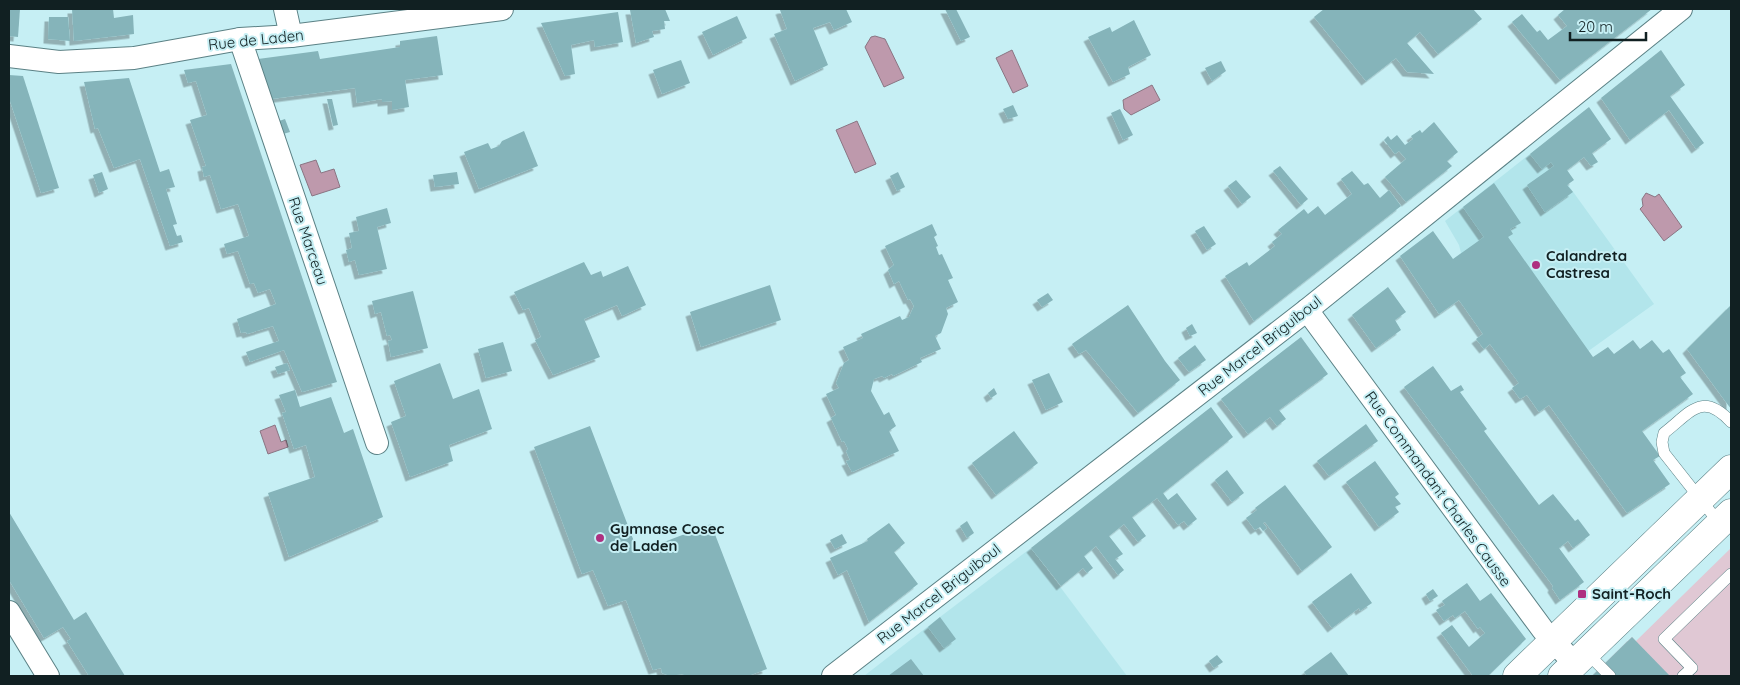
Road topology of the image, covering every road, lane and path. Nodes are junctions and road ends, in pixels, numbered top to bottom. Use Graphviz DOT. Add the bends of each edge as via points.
graph roads {
  1 [pos="285,9"];
  2 [pos="502,9"];
  3 [pos="1681,9"];
  4 [pos="291,36"];
  5 [pos="240,39"];
  6 [pos="9,56"];
  7 [pos="1307,310"];
  8 [pos="1731,422"];
  9 [pos="377,443"];
  10 [pos="1731,468"];
  11 [pos="1699,500"];
  12 [pos="1725,518"];
  13 [pos="1731,574"];
  14 [pos="9,612"];
  15 [pos="1554,641"];
  16 [pos="1575,664"];
  17 [pos="48,676"];
  18 [pos="833,676"];
  19 [pos="1517,676"];
  20 [pos="1610,676"];
  21 [pos="1683,676"];
  1 -- 4 [label="street"];
  2 -- 4 [label="street, Rue de Laden"];
  3 -- 7 [label="street, Rue Marcel Briguiboul"];
  4 -- 5 [label="street, Rue de Laden"];
  5 -- 6 [label="street, Rue de Laden" via="134,58 58,62"];
  5 -- 9 [label="street, Rue Marceau"];
  7 -- 15 [label="street, Rue Commandant Charles Causse" via="1467,530"];
  7 -- 18 [label="street, Rue Marcel Briguiboul"];
  8 -- 11 [label="lane" via="1719,409 1709,405 1697,408 1664,433 1664,453"];
  10 -- 11 [label="main road"];
  11 -- 12 [label="lane"];
  11 -- 15 [label="main road"];
  12 -- 16 [label="main road"];
  13 -- 21 [label="lane" via="1664,639 1692,668"];
  14 -- 17 [label="street"];
  15 -- 16 [label="street, Rue Commandant Charles Causse"];
  15 -- 19 [label="main road"];
  16 -- 20 [label="lane"];
}
